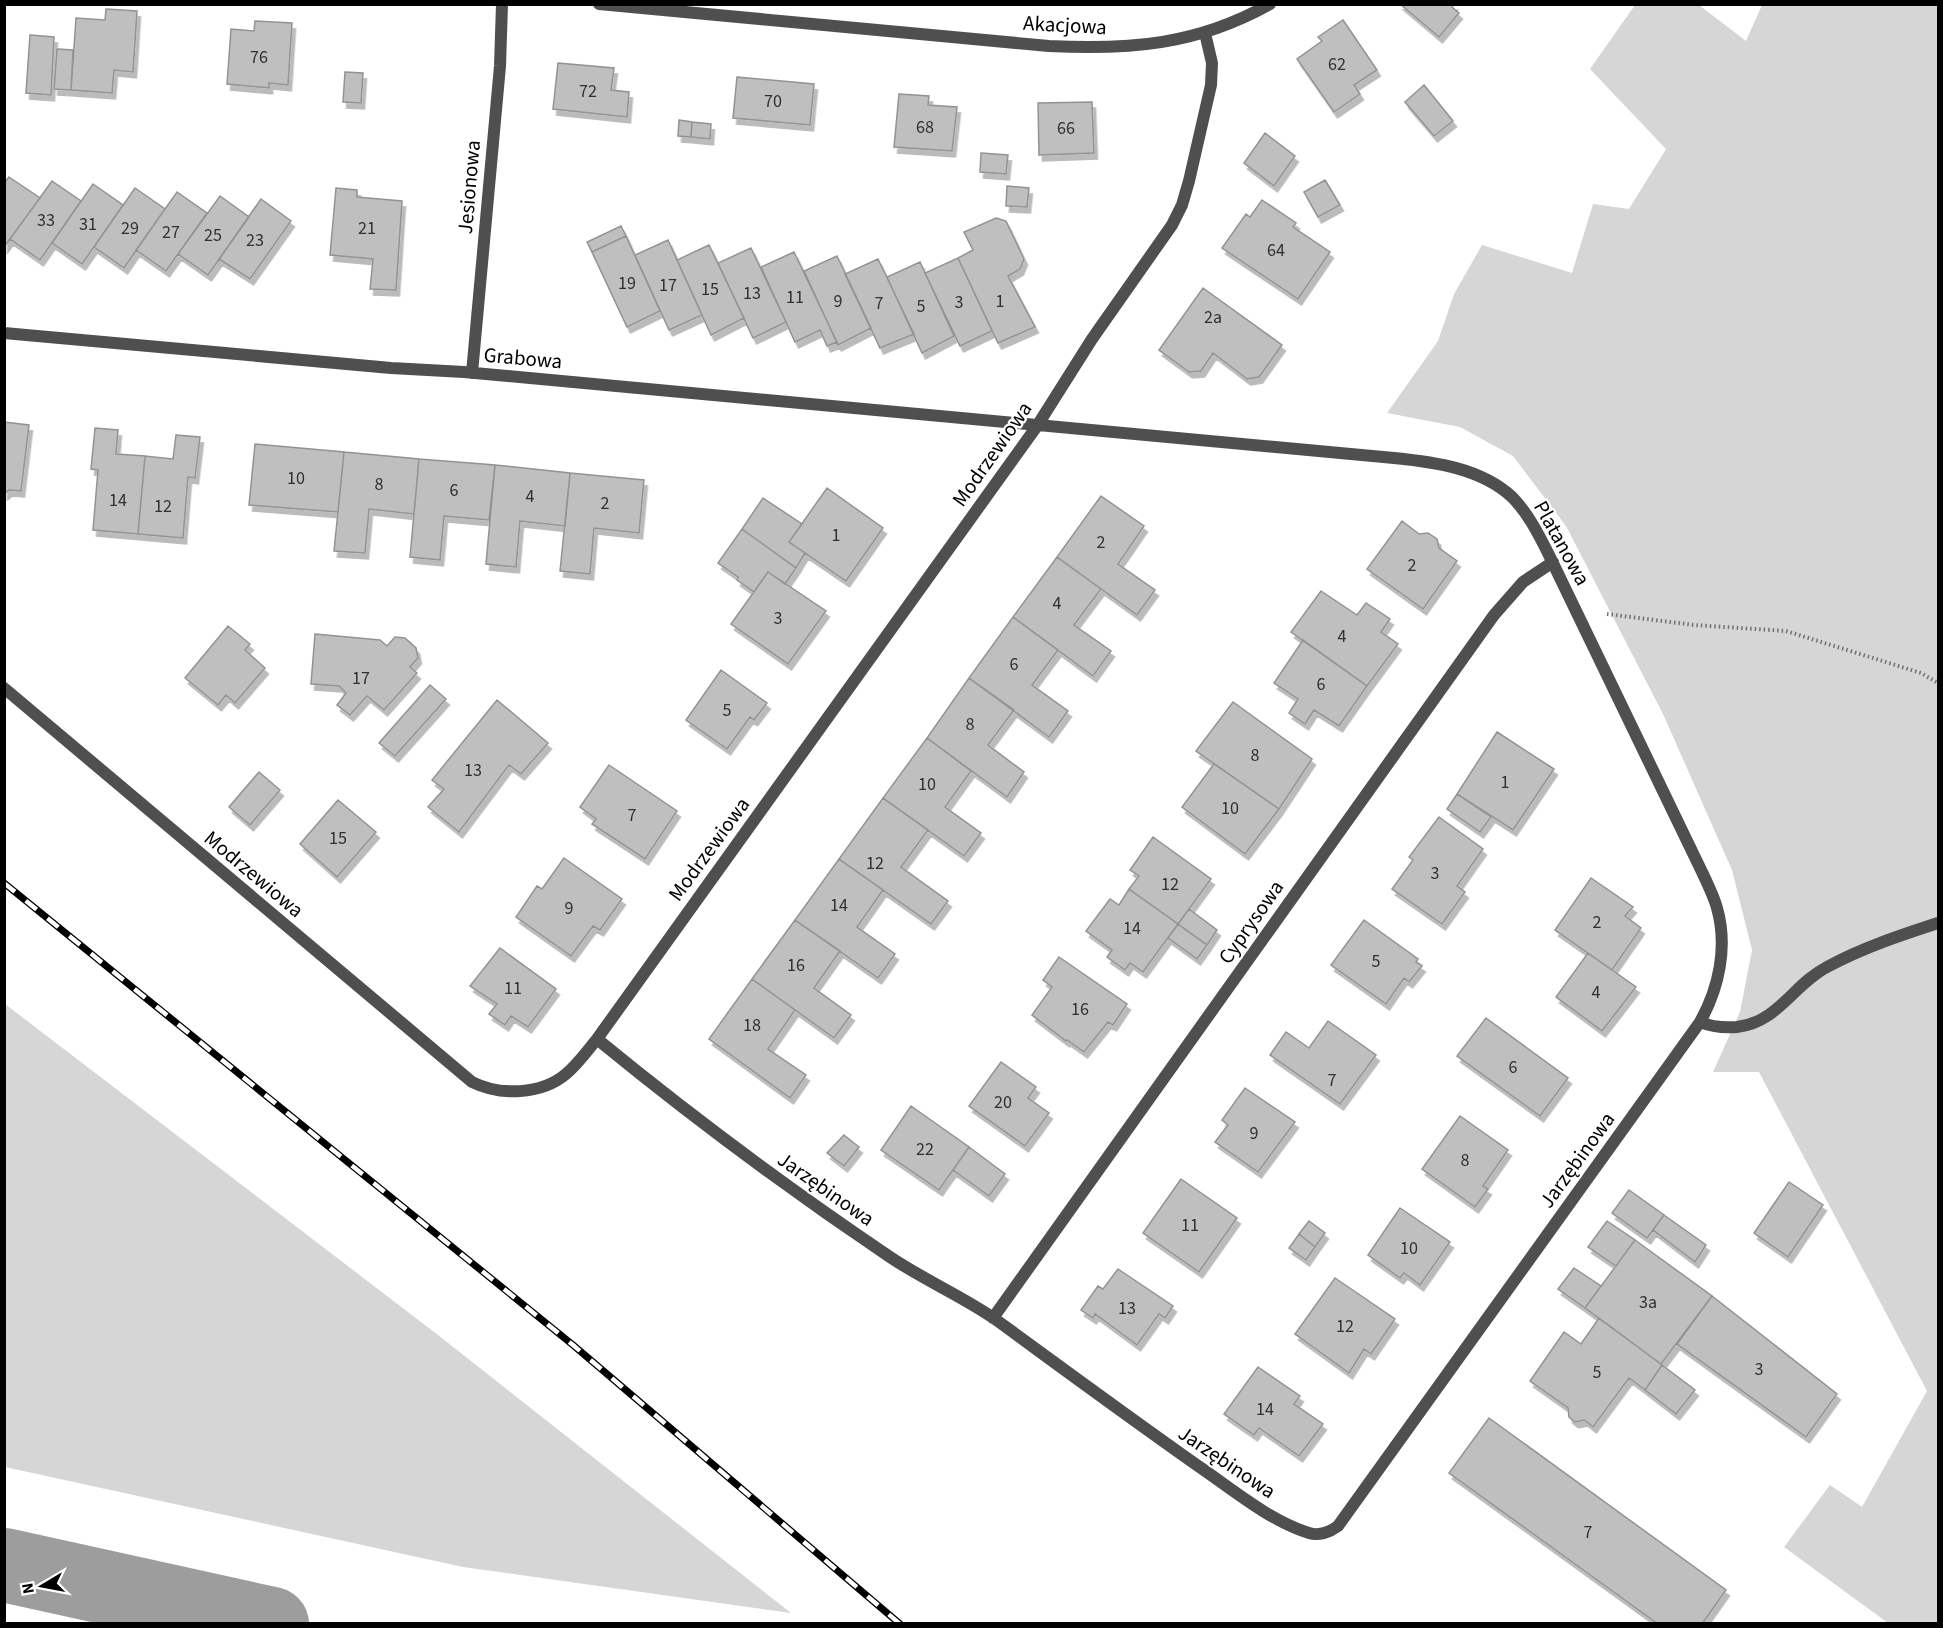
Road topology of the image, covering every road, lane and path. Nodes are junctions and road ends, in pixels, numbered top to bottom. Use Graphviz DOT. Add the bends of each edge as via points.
graph roads {
  1 [pos="501,4"];
  2 [pos="600,4"];
  3 [pos="1270,4"];
  4 [pos="1205,33"];
  5 [pos="4,333"];
  6 [pos="472,373"];
  7 [pos="1037,426"];
  8 [pos="1553,562"];
  9 [pos="1582,622"];
  10 [pos="1938,683"];
  11 [pos="4,688"];
  12 [pos="1938,923"];
  13 [pos="1700,1022"];
  14 [pos="597,1039"];
  15 [pos="993,1318"];
  1 -- 6 [label="street, Jesionowa" via="500,73"];
  2 -- 4 [label="street, Akacjowa" via="1074,47 1128,47"];
  3 -- 4 [label="street, Akacjowa"];
  4 -- 7 [label="street, Modrzewiowa" via="1212,80 1182,205"];
  5 -- 6 [label="street, Grabowa"];
  6 -- 7 [label="street, Grabowa"];
  7 -- 8 [label="street, Platanowa" via="1394,458 1452,467 1484,479 1512,497"];
  7 -- 14 [label="street, Modrzewiowa"];
  8 -- 9 [label="street, Platanowa"];
  8 -- 15 [label="street, Cyprysowa" via="1523,582 1494,615"];
  9 -- 10 [label="path" via="1614,614 1694,625 1786,631 1921,673"];
  9 -- 13 [label="street, Platanowa" via="1717,908 1722,936 1720,967 1711,1002"];
  11 -- 14 [label="street, Modrzewiowa" via="472,1083 506,1091 543,1086 568,1072"];
  12 -- 13 [label="street" via="1825,968 1760,1021 1728,1027"];
  13 -- 15 [label="street, Jarzębinowa" via="1331,1531 1310,1534 1271,1515"];
  14 -- 15 [label="street, Jarzębinowa" via="803,1198 903,1265"];
}
